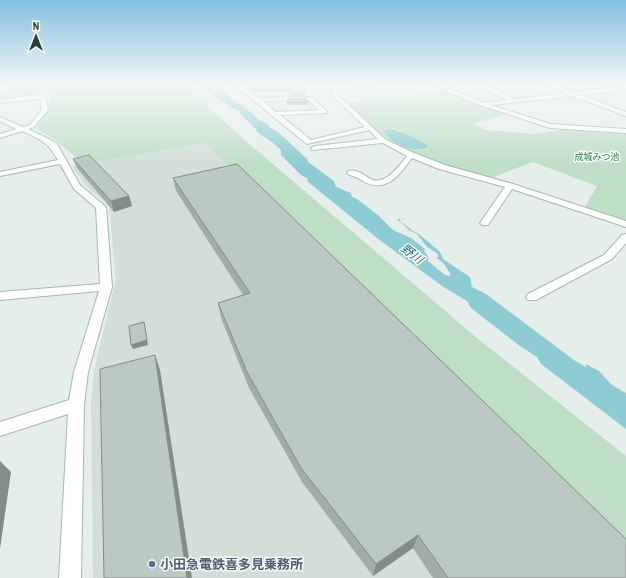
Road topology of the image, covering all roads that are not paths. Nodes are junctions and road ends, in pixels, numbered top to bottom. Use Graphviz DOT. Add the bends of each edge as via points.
graph roads {
  1 [pos="43,111"];
  2 [pos="270,111"];
  3 [pos="324,111"];
  4 [pos="352,111"];
  5 [pos="504,111"];
  6 [pos="274,114"];
  7 [pos="0,119"];
  8 [pos="370,128"];
  9 [pos="25,129"];
  10 [pos="626,131"];
  11 [pos="0,136"];
  12 [pos="384,141"];
  13 [pos="315,148"];
  14 [pos="411,155"];
  15 [pos="62,161"];
  16 [pos="351,173"];
  17 [pos="0,174"];
  18 [pos="510,186"];
  19 [pos="485,223"];
  20 [pos="626,224"];
  21 [pos="626,237"];
  22 [pos="106,287"];
  23 [pos="0,296"];
  24 [pos="532,297"];
  25 [pos="76,405"];
  26 [pos="0,429"];
  27 [pos="70,578"];
  1 -- 9 [label="street" via="32,126"];
  2 -- 6 [label="street"];
  3 -- 6 [label="street"];
  4 -- 8 [label="street"];
  5 -- 10 [label="street" via="550,126"];
  6 -- 8 [label="street" via="310,142"];
  7 -- 9 [label="street"];
  8 -- 12 [label="street"];
  9 -- 11 [label="street"];
  9 -- 15 [label="street" via="54,146"];
  12 -- 13 [label="street"];
  12 -- 14 [label="street"];
  14 -- 16 [label="street" via="394,175 383,182 371,183 357,173"];
  14 -- 18 [label="street" via="442,167"];
  15 -- 17 [label="street"];
  15 -- 22 [label="street" via="77,187 101,207"];
  18 -- 19 [label="street"];
  18 -- 20 [label="street"];
  21 -- 24 [label="street" via="608,257"];
  22 -- 23 [label="street"];
  22 -- 25 [label="street" via="81,372"];
  25 -- 26 [label="street"];
  25 -- 27 [label="street"];
}
